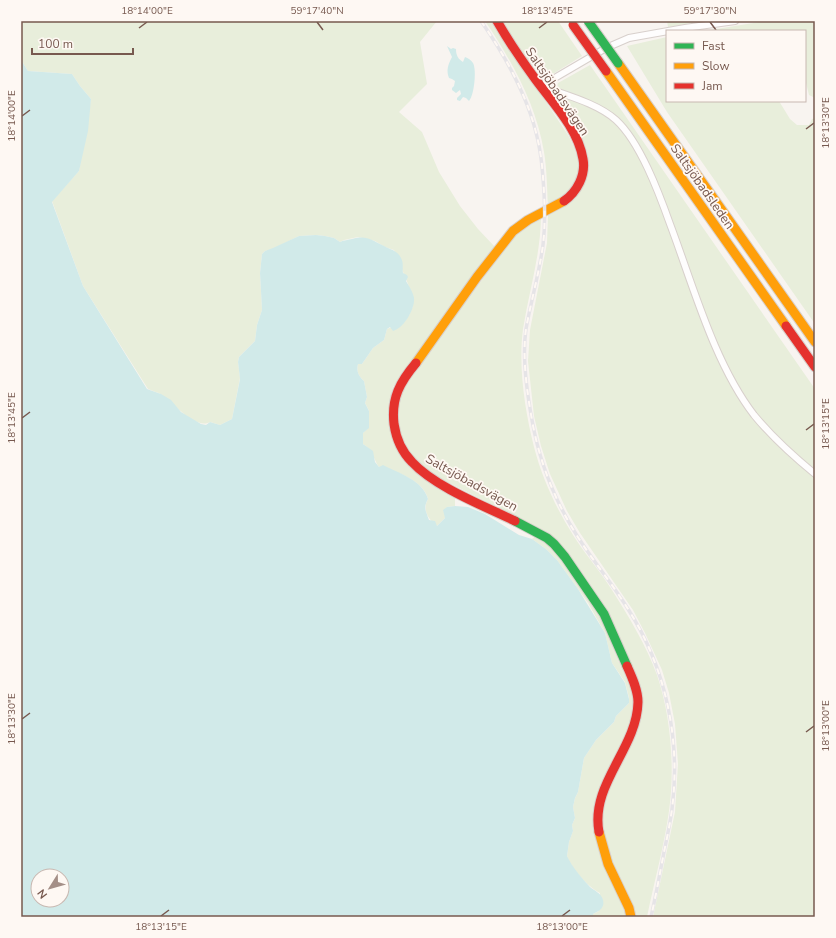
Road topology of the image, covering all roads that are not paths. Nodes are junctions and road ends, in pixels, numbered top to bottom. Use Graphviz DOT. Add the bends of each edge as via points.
graph roads {
  1 [pos="497,21"];
  2 [pos="588,21"];
  3 [pos="735,21"];
  4 [pos="572,23"];
  5 [pos="674,30"];
  6 [pos="666,31"];
  7 [pos="541,86"];
  8 [pos="815,342"];
  9 [pos="815,367"];
  10 [pos="815,474"];
  11 [pos="631,917"];
  1 -- 7 [label="main road, Saltsjöbadsvägen"];
  2 -- 8 [label="main road, Saltsjöbadsleden, bridge"];
  3 -- 5 [label="street"];
  4 -- 9 [label="main road, Saltsjöbadsleden, bridge"];
  6 -- 7 [label="street" via="629,38 606,48"];
  7 -- 10 [label="street" via="592,105 615,119 624,130 637,149 659,194 711,335 737,389 768,432"];
  7 -- 11 [label="main road, Saltsjöbadsvägen" via="581,148 584,164 578,185 559,205 533,216 518,226 504,242 397,389 394,402 395,428 405,456 418,469 460,494 542,535 554,544 592,594 607,621 634,682 639,709 627,744 604,789 599,804 598,827 606,856"];
}
